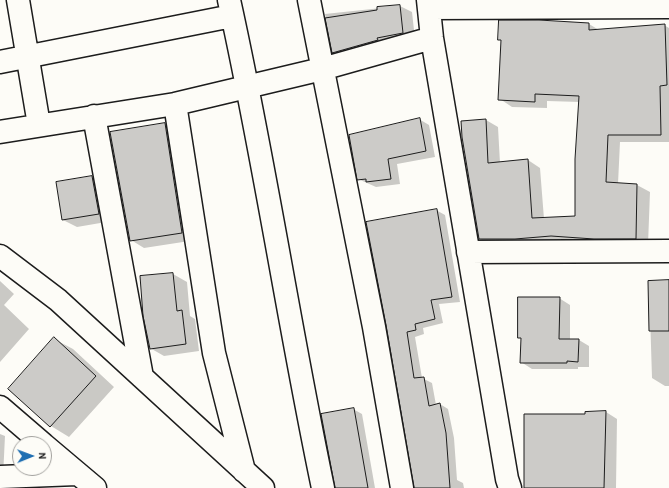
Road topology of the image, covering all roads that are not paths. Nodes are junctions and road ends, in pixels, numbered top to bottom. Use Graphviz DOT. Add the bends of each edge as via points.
graph roads {
  1 [pos="18,0"];
  2 [pos="309,0"];
  3 [pos="429,4"];
  4 [pos="669,7"];
  5 [pos="230,8"];
  6 [pos="432,38"];
  7 [pos="29,56"];
  8 [pos="0,62"];
  9 [pos="322,69"];
  10 [pos="246,88"];
  11 [pos="175,104"];
  12 [pos="94,116"];
  13 [pos="39,125"];
  14 [pos="0,132"];
  15 [pos="669,251"];
  16 [pos="468,252"];
  17 [pos="0,256"];
  18 [pos="142,377"];
  19 [pos="0,407"];
  20 [pos="33,436"];
  21 [pos="52,453"];
  22 [pos="244,471"];
  23 [pos="77,474"];
  24 [pos="0,477"];
  25 [pos="95,488"];
  26 [pos="263,488"];
  27 [pos="323,488"];
  28 [pos="402,488"];
  29 [pos="510,488"];
  1 -- 7 [label="street"];
  2 -- 9 [label="street"];
  3 -- 4 [label="street"];
  3 -- 6 [label="street"];
  5 -- 7 [label="street"];
  5 -- 10 [label="street"];
  6 -- 9 [label="street"];
  6 -- 16 [label="street"];
  7 -- 8 [label="street"];
  7 -- 13 [label="street"];
  9 -- 10 [label="street"];
  9 -- 28 [label="street" via="374,327"];
  10 -- 11 [label="street"];
  10 -- 27 [label="street"];
  11 -- 12 [label="street"];
  11 -- 22 [label="street" via="214,353"];
  12 -- 13 [label="street"];
  12 -- 18 [label="street"];
  13 -- 14 [label="street"];
  15 -- 16 [label="street"];
  16 -- 29 [label="street"];
  17 -- 18 [label="street" via="58,300"];
  18 -- 22 [label="street"];
  19 -- 20 [label="street"];
  21 -- 23 [label="street"];
  22 -- 26 [label="street"];
  23 -- 24 [label="street"];
  23 -- 25 [label="street"];
}
